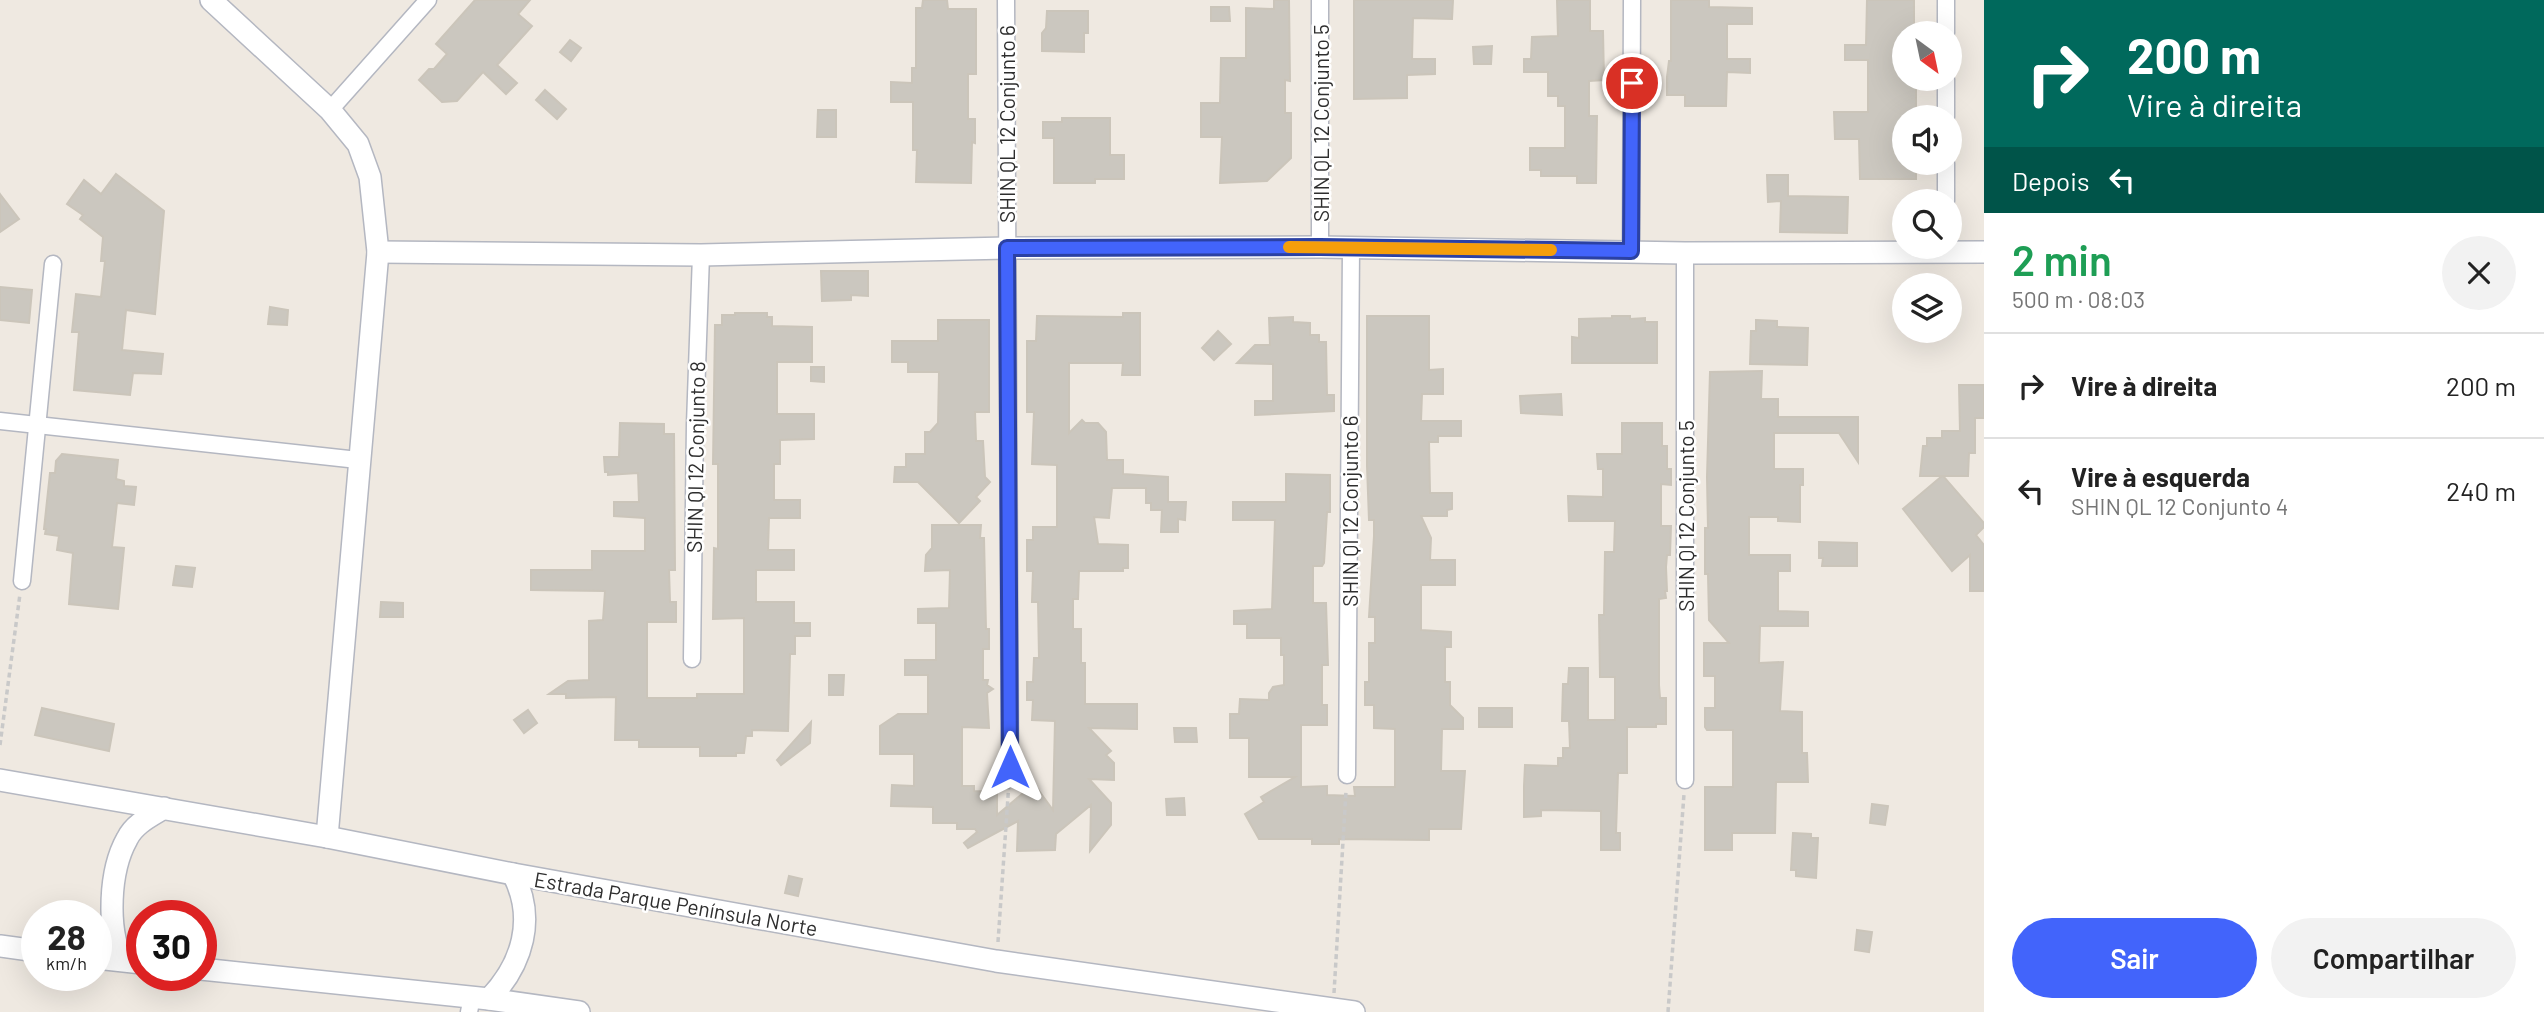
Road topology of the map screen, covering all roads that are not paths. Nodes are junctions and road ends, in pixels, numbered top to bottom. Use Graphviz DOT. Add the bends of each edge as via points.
graph roads {
  1 [pos="211,0"];
  2 [pos="428,0"];
  3 [pos="1006,0"];
  4 [pos="1320,0"];
  5 [pos="1632,0"];
  6 [pos="1946,0"];
  7 [pos="1946,21"];
  8 [pos="330,110"];
  9 [pos="1320,247"];
  10 [pos="1007,248"];
  11 [pos="1351,248"];
  12 [pos="1631,251"];
  13 [pos="1892,251"];
  14 [pos="1962,251"];
  15 [pos="378,252"];
  16 [pos="1984,252"];
  17 [pos="1685,253"];
  18 [pos="701,255"];
  19 [pos="53,264"];
  20 [pos="0,421"];
  21 [pos="37,426"];
  22 [pos="358,460"];
  23 [pos="22,581"];
  24 [pos="692,659"];
  25 [pos="1010,767"];
  26 [pos="1347,775"];
  27 [pos="0,780"];
  28 [pos="1685,780"];
  29 [pos="164,808"];
  30 [pos="327,837"];
  31 [pos="513,874"];
  32 [pos="0,946"];
  33 [pos="21,949"];
  34 [pos="126,955"];
  35 [pos="217,971"];
  36 [pos="477,1003"];
  37 [pos="1344,1011"];
  38 [pos="579,1012"];
  1 -- 8 [label="street"];
  2 -- 8 [label="street"];
  3 -- 10 [label="street, SHIN QL 12 Conjunto 6"];
  4 -- 9 [label="street, SHIN QL 12 Conjunto 5"];
  5 -- 12 [label="street"];
  6 -- 7 [label="street"];
  8 -- 15 [label="street" via="358,144 370,177"];
  9 -- 10 [label="street"];
  9 -- 11 [label="street"];
  10 -- 18 [label="street"];
  10 -- 25 [label="street, SHIN QL 12 Conjunto 6"];
  11 -- 12 [label="street"];
  11 -- 26 [label="street, SHIN QI 12 Conjunto 6"];
  12 -- 17 [label="street"];
  13 -- 17 [label="street"];
  14 -- 16 [label="street"];
  15 -- 18 [label="street"];
  15 -- 22 [label="street"];
  17 -- 28 [label="street, SHIN QI 12 Conjunto 5"];
  18 -- 24 [label="street, SHIN QI 12 Conjunto 8"];
  19 -- 21 [label="street"];
  20 -- 21 [label="street"];
  21 -- 22 [label="street"];
  21 -- 23 [label="street"];
  22 -- 30 [label="street"];
  27 -- 29 [label="street, Estrada Parque Península Norte"];
  29 -- 30 [label="street, Estrada Parque Península Norte"];
  29 -- 34 [label="street" via="137,826 117,864 113,925 115,945"];
  30 -- 31 [label="street, Estrada Parque Península Norte"];
  31 -- 36 [label="street" via="526,911 523,938 505,983"];
  31 -- 37 [label="street, Estrada Parque Península Norte" via="996,961"];
  32 -- 33 [label="street"];
  35 -- 36 [label="street"];
  36 -- 38 [label="street"];
}
